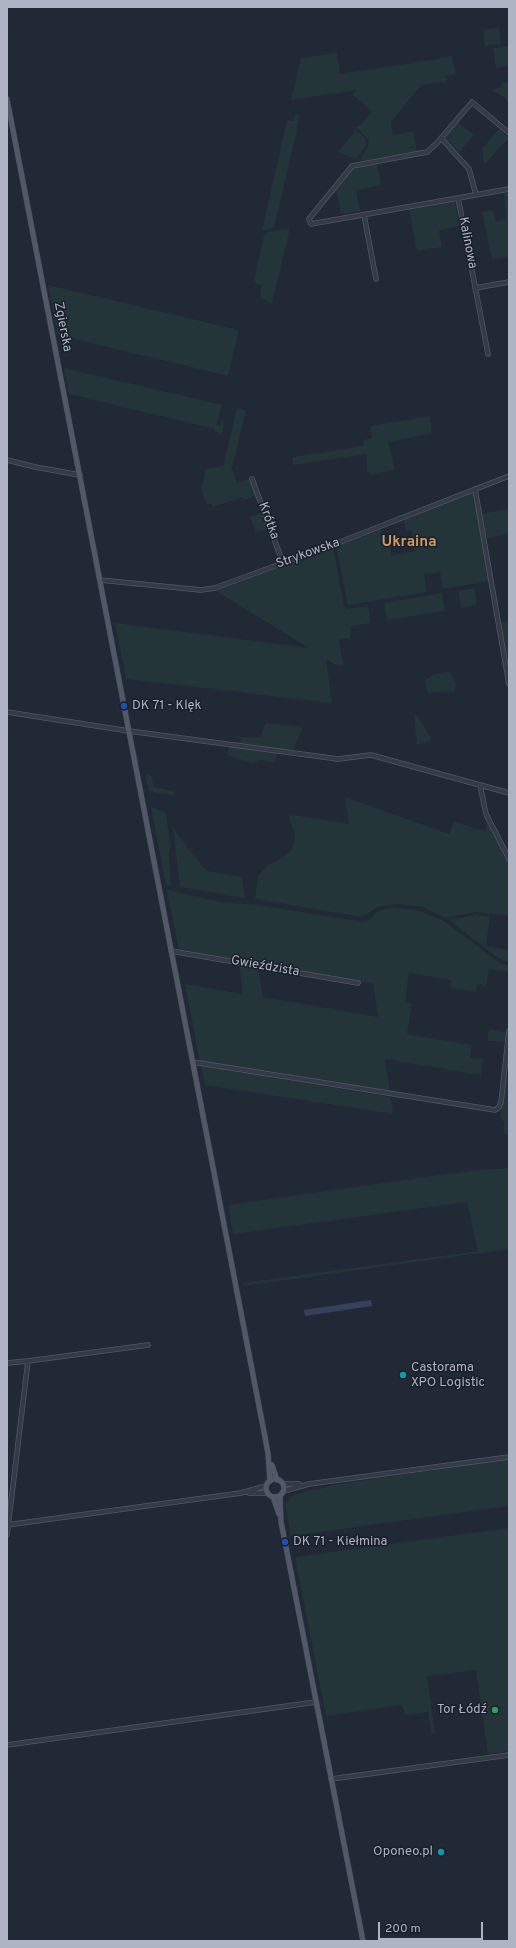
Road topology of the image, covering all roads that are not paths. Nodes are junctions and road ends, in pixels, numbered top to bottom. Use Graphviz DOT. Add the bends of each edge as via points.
graph roads {
  1 [pos="7,99"];
  2 [pos="509,132"];
  3 [pos="441,138"];
  4 [pos="509,189"];
  5 [pos="476,195"];
  6 [pos="458,198"];
  7 [pos="364,214"];
  8 [pos="376,279"];
  9 [pos="509,282"];
  10 [pos="475,288"];
  11 [pos="488,354"];
  12 [pos="7,460"];
  13 [pos="80,475"];
  14 [pos="509,476"];
  15 [pos="252,479"];
  16 [pos="475,489"];
  17 [pos="283,563"];
  18 [pos="100,580"];
  19 [pos="509,684"];
  20 [pos="7,712"];
  21 [pos="129,731"];
  22 [pos="480,785"];
  23 [pos="509,793"];
  24 [pos="509,859"];
  25 [pos="171,951"];
  26 [pos="358,983"];
  27 [pos="509,1031"];
  28 [pos="193,1062"];
  29 [pos="148,1345"];
  30 [pos="28,1361"];
  31 [pos="7,1363"];
  32 [pos="268,1454"];
  33 [pos="509,1457"];
  34 [pos="277,1480"];
  35 [pos="270,1481"];
  36 [pos="283,1484"];
  37 [pos="309,1484"];
  38 [pos="266,1486"];
  39 [pos="241,1493"];
  40 [pos="267,1493"];
  41 [pos="282,1494"];
  42 [pos="273,1497"];
  43 [pos="282,1522"];
  44 [pos="8,1525"];
  45 [pos="7,1535"];
  46 [pos="316,1702"];
  47 [pos="7,1745"];
  48 [pos="509,1755"];
  49 [pos="331,1779"];
  50 [pos="363,1941"];
  1 -- 13 [label="main road, Zgierska"];
  2 -- 3 [label="street" via="472,102"];
  3 -- 5 [label="street" via="469,169"];
  3 -- 7 [label="street" via="427,152 352,166 309,219 310,224"];
  4 -- 5 [label="street"];
  5 -- 6 [label="street"];
  6 -- 7 [label="street"];
  6 -- 10 [label="street, Kalinowa"];
  7 -- 8 [label="street"];
  9 -- 10 [label="street, Kalinowa"];
  10 -- 11 [label="street, Kalinowa"];
  12 -- 13 [label="street"];
  13 -- 18 [label="main road, Zgierska"];
  14 -- 16 [label="street, Strykowska"];
  15 -- 17 [label="street, Krótka"];
  16 -- 17 [label="street, Strykowska"];
  16 -- 19 [label="street"];
  17 -- 18 [label="street, Strykowska" via="206,590"];
  18 -- 21 [label="main road, Zgierska"];
  20 -- 21 [label="street"];
  21 -- 22 [label="street" via="338,759 371,755"];
  21 -- 25 [label="main road, Zgierska"];
  22 -- 23 [label="street"];
  22 -- 24 [label="street" via="486,814"];
  25 -- 26 [label="street, Gwieździsta"];
  25 -- 28 [label="main road, Zgierska"];
  27 -- 28 [label="street" via="501,1102 495,1110"];
  28 -- 32 [label="main road, Zgierska"];
  29 -- 30 [label="street"];
  30 -- 31 [label="street"];
  30 -- 44 [label="street"];
  32 -- 34 [label="main road"];
  32 -- 35 [label="main road"];
  33 -- 37 [label="street"];
  34 -- 35 [label="main road"];
  34 -- 36 [label="main road"];
  35 -- 38 [label="main road"];
  36 -- 37 [label="street"];
  36 -- 41 [label="main road"];
  37 -- 41 [label="street"];
  38 -- 39 [label="street"];
  38 -- 40 [label="main road"];
  39 -- 40 [label="street"];
  39 -- 44 [label="street"];
  40 -- 42 [label="main road"];
  41 -- 42 [label="main road"];
  41 -- 43 [label="main road"];
  42 -- 43 [label="main road"];
  43 -- 46 [label="main road"];
  44 -- 45 [label="street"];
  46 -- 47 [label="street"];
  46 -- 49 [label="main road"];
  48 -- 49 [label="street"];
  49 -- 50 [label="main road"];
}
